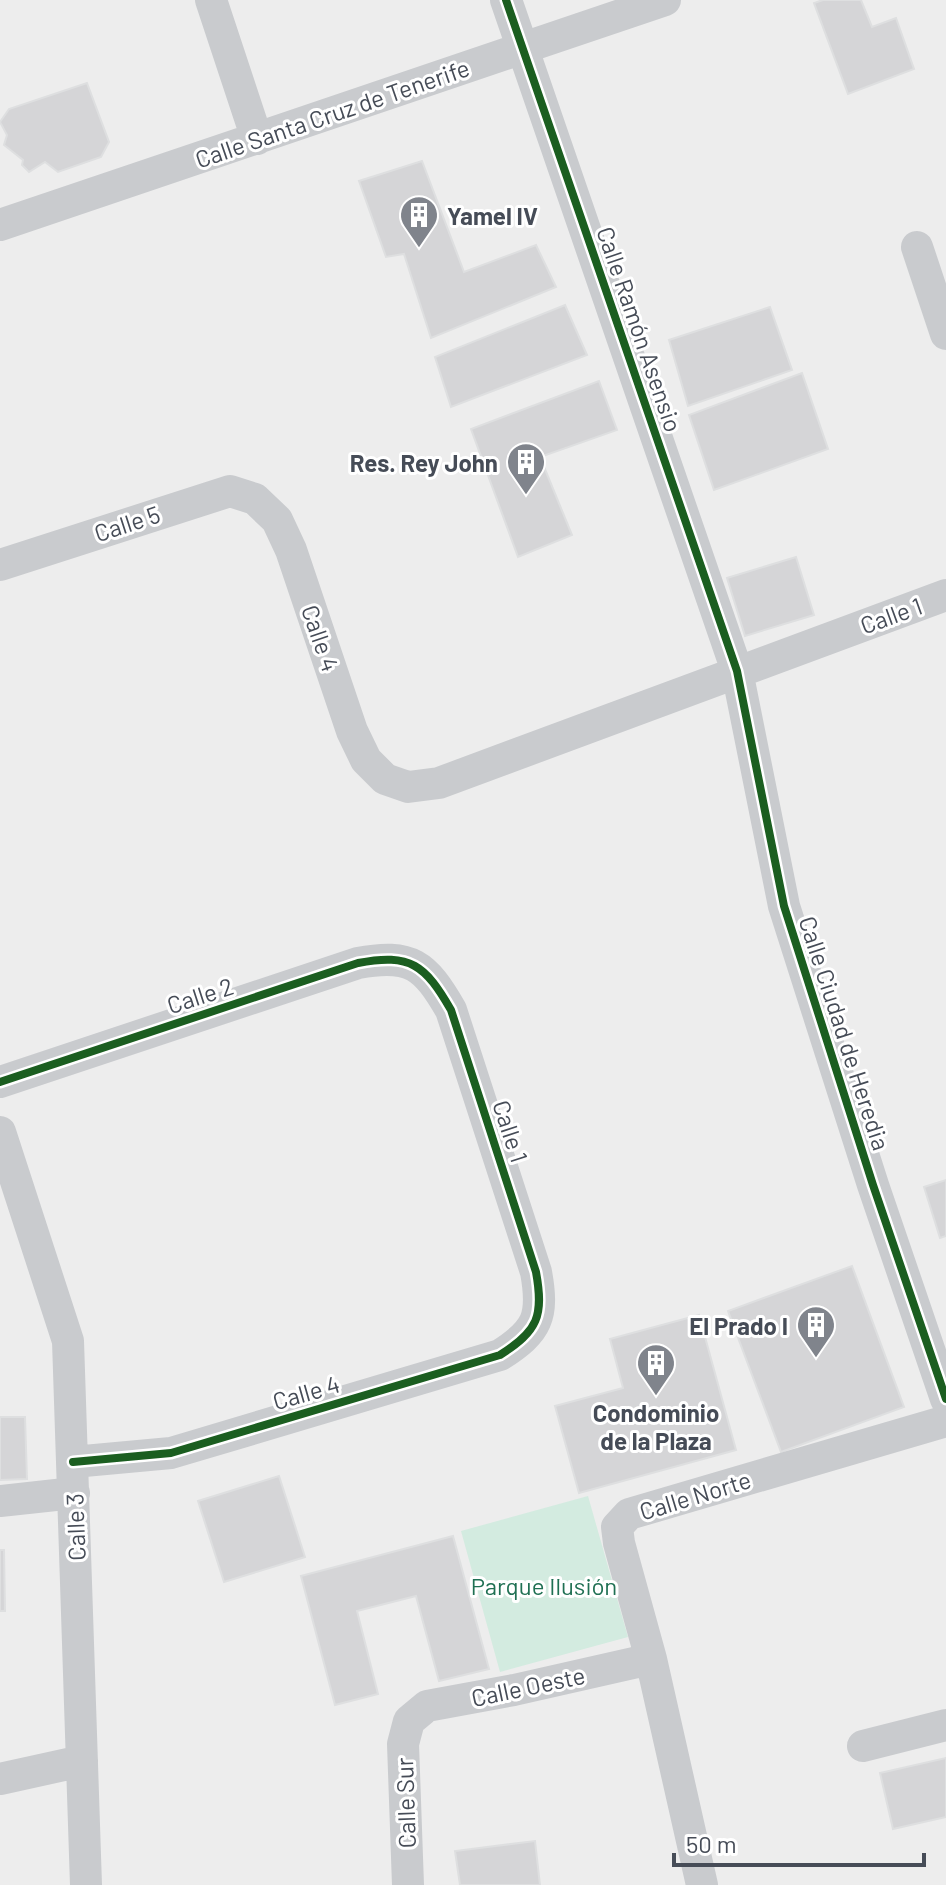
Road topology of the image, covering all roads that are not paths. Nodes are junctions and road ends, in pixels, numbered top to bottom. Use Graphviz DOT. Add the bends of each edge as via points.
graph roads {
  1 [pos="211,0"];
  2 [pos="506,0"];
  3 [pos="665,0"];
  4 [pos="522,48"];
  5 [pos="257,139"];
  6 [pos="2,220"];
  7 [pos="917,247"];
  8 [pos="946,334"];
  9 [pos="255,499"];
  10 [pos="0,565"];
  11 [pos="946,595"];
  12 [pos="737,671"];
  13 [pos="385,779"];
  14 [pos="414,964"];
  15 [pos="0,1082"];
  16 [pos="0,1132"];
  17 [pos="537,1323"];
  18 [pos="946,1399"];
  19 [pos="946,1421"];
  20 [pos="74,1477"];
  21 [pos="0,1501"];
  22 [pos="651,1659"];
  23 [pos="409,1721"];
  24 [pos="946,1725"];
  25 [pos="863,1746"];
  26 [pos="82,1761"];
  27 [pos="0,1779"];
  28 [pos="86,1885"];
  29 [pos="408,1885"];
  30 [pos="702,1885"];
  1 -- 5 [label="street"];
  2 -- 4 [label="street, Calle Ramón Asensio"];
  3 -- 4 [label="street, Calle Santa Cruz de Tenerife"];
  4 -- 5 [label="street, Calle Santa Cruz de Tenerife"];
  4 -- 12 [label="street, Calle Ramón Asensio"];
  5 -- 6 [label="street, Calle Santa Cruz de Tenerife"];
  7 -- 8 [label="street"];
  9 -- 10 [label="street, Calle 5" via="230,491"];
  9 -- 13 [label="street, Calle 4" via="277,520 291,550 352,731 366,760"];
  11 -- 12 [label="street, Calle 1"];
  12 -- 13 [label="street, Calle 1" via="439,783 408,787"];
  12 -- 18 [label="street, Calle Ciudad de Heredia" via="784,906"];
  14 -- 15 [label="street, Calle 2" via="387,958 358,963"];
  14 -- 17 [label="street, Calle 1" via="435,983 451,1010 536,1272"];
  16 -- 20 [label="street, Calle 3" via="66,1329"];
  17 -- 20 [label="street, Calle 4" via="522,1342 500,1355"];
  19 -- 22 [label="street, Calle Norte" via="629,1514 617,1527 619,1543"];
  20 -- 21 [label="street, Calle 4"];
  20 -- 26 [label="street, Calle 3"];
  22 -- 23 [label="street, Calle Oeste" via="427,1706"];
  22 -- 30 [label="street, Calle Norte"];
  23 -- 29 [label="street, Calle Sur" via="403,1744"];
  24 -- 25 [label="street"];
  26 -- 27 [label="street"];
  26 -- 28 [label="street, Calle 3"];
}
